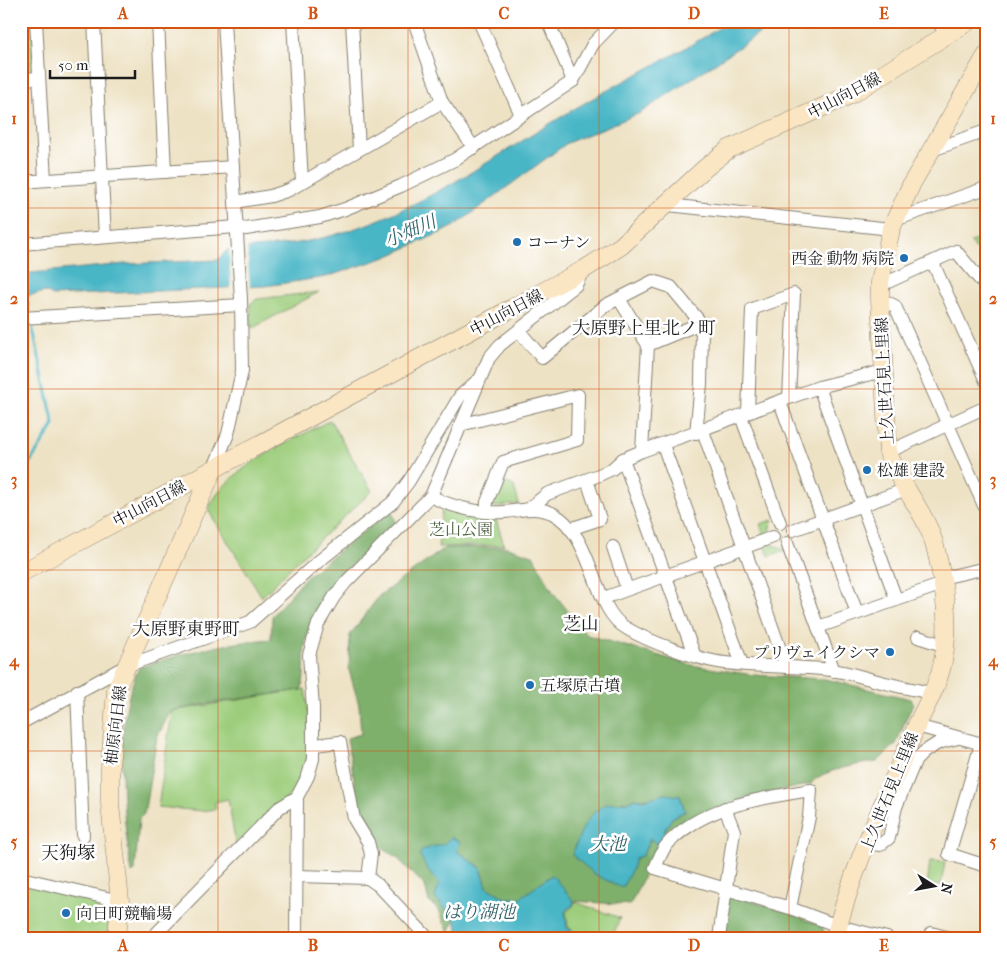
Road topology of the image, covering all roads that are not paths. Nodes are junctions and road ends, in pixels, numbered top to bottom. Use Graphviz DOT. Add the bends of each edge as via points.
graph roads {
  1 [pos="36,21"];
  2 [pos="94,21"];
  3 [pos="158,21"];
  4 [pos="224,21"];
  5 [pos="293,21"];
  6 [pos="352,21"];
  7 [pos="414,21"];
  8 [pos="479,21"];
  9 [pos="548,21"];
  10 [pos="615,21"];
  11 [pos="969,21"];
  12 [pos="942,29"];
  13 [pos="986,56"];
  14 [pos="39,78"];
  15 [pos="21,80"];
  16 [pos="573,81"];
  17 [pos="442,102"];
  18 [pos="521,115"];
  19 [pos="986,131"];
  20 [pos="474,148"];
  21 [pos="360,149"];
  22 [pos="932,150"];
  23 [pos="233,167"];
  24 [pos="165,172"];
  25 [pos="102,176"];
  26 [pos="44,180"];
  27 [pos="21,182"];
  28 [pos="302,182"];
  29 [pos="986,188"];
  30 [pos="235,202"];
  31 [pos="668,205"];
  32 [pos="893,224"];
  33 [pos="237,232"];
  34 [pos="105,237"];
  35 [pos="21,244"];
  36 [pos="933,263"];
  37 [pos="583,270"];
  38 [pos="986,287"];
  39 [pos="880,291"];
  40 [pos="619,299"];
  41 [pos="241,302"];
  42 [pos="27,317"];
  43 [pos="701,323"];
  44 [pos="519,331"];
  45 [pos="648,345"];
  46 [pos="883,371"];
  47 [pos="480,378"];
  48 [pos="986,381"];
  49 [pos="819,387"];
  50 [pos="785,400"];
  51 [pos="986,407"];
  52 [pos="744,414"];
  53 [pos="460,425"];
  54 [pos="946,425"];
  55 [pos="700,432"];
  56 [pos="663,445"];
  57 [pos="642,451"];
  58 [pos="888,452"];
  59 [pos="623,459"];
  60 [pos="213,470"];
  61 [pos="587,480"];
  62 [pos="907,489"];
  63 [pos="430,496"];
  64 [pos="862,506"];
  65 [pos="530,508"];
  66 [pos="986,510"];
  67 [pos="486,511"];
  68 [pos="822,519"];
  69 [pos="780,523"];
  70 [pos="570,529"];
  71 [pos="793,530"];
  72 [pos="774,537"];
  73 [pos="787,543"];
  74 [pos="613,547"];
  75 [pos="745,548"];
  76 [pos="706,561"];
  77 [pos="986,568"];
  78 [pos="21,573"];
  79 [pos="666,575"];
  80 [pos="942,581"];
  81 [pos="627,589"];
  82 [pos="604,598"];
  83 [pos="896,599"];
  84 [pos="857,613"];
  85 [pos="818,627"];
  86 [pos="918,637"];
  87 [pos="946,646"];
  88 [pos="694,654"];
  89 [pos="742,664"];
  90 [pos="126,666"];
  91 [pos="786,666"];
  92 [pos="834,670"];
  93 [pos="77,691"];
  94 [pos="934,694"];
  95 [pos="21,723"];
  96 [pos="916,726"];
  97 [pos="958,738"];
  98 [pos="983,744"];
  99 [pos="314,745"];
  100 [pos="298,797"];
  101 [pos="725,808"];
  102 [pos="83,836"];
  103 [pos="867,843"];
  104 [pos="986,866"];
  105 [pos="297,876"];
  106 [pos="21,878"];
  107 [pos="368,878"];
  108 [pos="727,890"];
  109 [pos="120,902"];
  110 [pos="790,908"];
  111 [pos="837,932"];
  112 [pos="117,938"];
  113 [pos="152,938"];
  114 [pos="296,938"];
  115 [pos="428,938"];
  116 [pos="718,938"];
  117 [pos="887,938"];
  118 [pos="929,938"];
  119 [pos="950,938"];
  1 -- 14 [label="street"];
  2 -- 25 [label="street"];
  3 -- 24 [label="street"];
  4 -- 23 [label="street"];
  5 -- 28 [label="street"];
  6 -- 21 [label="street"];
  7 -- 17 [label="street"];
  8 -- 18 [label="street"];
  9 -- 16 [label="street"];
  10 -- 16 [label="street" via="593,44"];
  11 -- 12 [label="main road, 中山向日線"];
  12 -- 31 [label="main road, 中山向日線" via="850,95 729,149"];
  13 -- 22 [label="main road, 上久世石見上里線"];
  14 -- 15 [label="street"];
  14 -- 26 [label="street"];
  16 -- 18 [label="street"];
  17 -- 20 [label="street"];
  17 -- 21 [label="street"];
  18 -- 20 [label="street"];
  19 -- 22 [label="street"];
  20 -- 33 [label="street" via="401,186 345,209 320,217"];
  21 -- 28 [label="street"];
  22 -- 32 [label="main road, 上久世石見上里線"];
  23 -- 24 [label="street"];
  23 -- 30 [label="street"];
  24 -- 25 [label="street"];
  25 -- 26 [label="street"];
  25 -- 34 [label="street"];
  26 -- 27 [label="street"];
  28 -- 30 [label="street" via="282,192"];
  29 -- 32 [label="street"];
  30 -- 33 [label="street"];
  31 -- 32 [label="street"];
  31 -- 37 [label="main road, 中山向日線" via="621,246"];
  32 -- 39 [label="main road, 上久世石見上里線"];
  33 -- 34 [label="street"];
  33 -- 41 [label="street"];
  34 -- 35 [label="street"];
  36 -- 38 [label="street" via="956,251"];
  36 -- 39 [label="street" via="888,282"];
  36 -- 48 [label="street"];
  37 -- 44 [label="street" via="576,284"];
  37 -- 60 [label="main road, 中山向日線"];
  39 -- 46 [label="main road, 上久世石見上里線"];
  39 -- 54 [label="street" via="895,306"];
  40 -- 43 [label="street" via="654,281 662,283 671,287"];
  40 -- 44 [label="street" via="542,358"];
  40 -- 45 [label="street"];
  41 -- 42 [label="street"];
  41 -- 60 [label="street" via="240,387 228,434"];
  43 -- 45 [label="street"];
  43 -- 55 [label="street"];
  44 -- 47 [label="street" via="489,358"];
  45 -- 57 [label="street"];
  46 -- 49 [label="street"];
  46 -- 58 [label="main road, 上久世石見上里線"];
  47 -- 53 [label="street"];
  47 -- 90 [label="street" via="460,396 393,502 250,622"];
  49 -- 50 [label="street"];
  49 -- 64 [label="street"];
  50 -- 52 [label="street"];
  50 -- 52 [label="street" via="794,294 752,309"];
  50 -- 68 [label="street"];
  51 -- 54 [label="street"];
  52 -- 55 [label="street"];
  52 -- 69 [label="street"];
  53 -- 63 [label="street"];
  53 -- 67 [label="street" via="578,395 577,440 503,462"];
  54 -- 58 [label="street"];
  54 -- 66 [label="street"];
  55 -- 56 [label="street"];
  55 -- 75 [label="street"];
  56 -- 57 [label="street"];
  56 -- 76 [label="street"];
  57 -- 59 [label="street"];
  58 -- 62 [label="main road, 上久世石見上里線"];
  59 -- 61 [label="street" via="612,469"];
  59 -- 79 [label="street"];
  60 -- 78 [label="main road, 中山向日線"];
  60 -- 90 [label="main road, 柚原向日線"];
  61 -- 65 [label="street" via="546,494"];
  61 -- 70 [label="street" via="600,519"];
  62 -- 64 [label="street"];
  62 -- 80 [label="main road, 上久世石見上里線" via="929,526"];
  63 -- 67 [label="street"];
  63 -- 99 [label="street" via="346,582 318,624 309,655"];
  64 -- 68 [label="street"];
  64 -- 83 [label="street"];
  65 -- 67 [label="street" via="502,513"];
  65 -- 70 [label="street" via="552,514"];
  68 -- 71 [label="street"];
  68 -- 84 [label="street"];
  69 -- 71 [label="street" via="787,523"];
  69 -- 72 [label="street" via="773,530"];
  70 -- 82 [label="street" via="587,556"];
  71 -- 73 [label="street" via="792,539"];
  72 -- 73 [label="street" via="780,543"];
  72 -- 75 [label="street"];
  73 -- 85 [label="street"];
  74 -- 81 [label="street"];
  75 -- 76 [label="street"];
  75 -- 91 [label="street"];
  76 -- 79 [label="street"];
  76 -- 89 [label="street"];
  77 -- 80 [label="street"];
  79 -- 81 [label="street"];
  79 -- 88 [label="street"];
  80 -- 83 [label="street"];
  80 -- 87 [label="main road, 上久世石見上里線"];
  81 -- 82 [label="street"];
  82 -- 88 [label="street" via="616,621 625,628"];
  83 -- 84 [label="street"];
  84 -- 85 [label="street"];
  85 -- 92 [label="street"];
  86 -- 87 [label="street"];
  87 -- 94 [label="main road, 上久世石見上里線"];
  88 -- 89 [label="street" via="710,660"];
  89 -- 91 [label="street"];
  90 -- 93 [label="street"];
  90 -- 109 [label="main road, 柚原向日線" via="116,690 110,767 110,804"];
  91 -- 92 [label="street"];
  92 -- 94 [label="street"];
  93 -- 95 [label="street"];
  93 -- 102 [label="street"];
  94 -- 96 [label="main road, 上久世石見上里線"];
  96 -- 97 [label="street"];
  96 -- 103 [label="main road, 上久世石見上里線"];
  97 -- 98 [label="street"];
  97 -- 103 [label="street" via="938,743 916,761 896,807 889,838 880,845"];
  98 -- 104 [label="street" via="949,854"];
  99 -- 100 [label="street" via="308,776"];
  99 -- 107 [label="street" via="340,742 354,819 368,842 371,854"];
  100 -- 105 [label="street"];
  100 -- 113 [label="street" via="279,808"];
  101 -- 108 [label="street" via="734,831"];
  101 -- 108 [label="street" via="684,831 665,848 655,868"];
  101 -- 110 [label="street" via="810,790 809,817"];
  103 -- 111 [label="main road, 上久世石見上里線"];
  105 -- 107 [label="street"];
  105 -- 114 [label="street"];
  106 -- 109 [label="street"];
  107 -- 115 [label="street"];
  108 -- 110 [label="street"];
  108 -- 116 [label="street"];
  109 -- 112 [label="main road, 柚原向日線"];
  110 -- 111 [label="street"];
  111 -- 117 [label="street"];
  118 -- 119 [label="street" via="931,933"];
}
